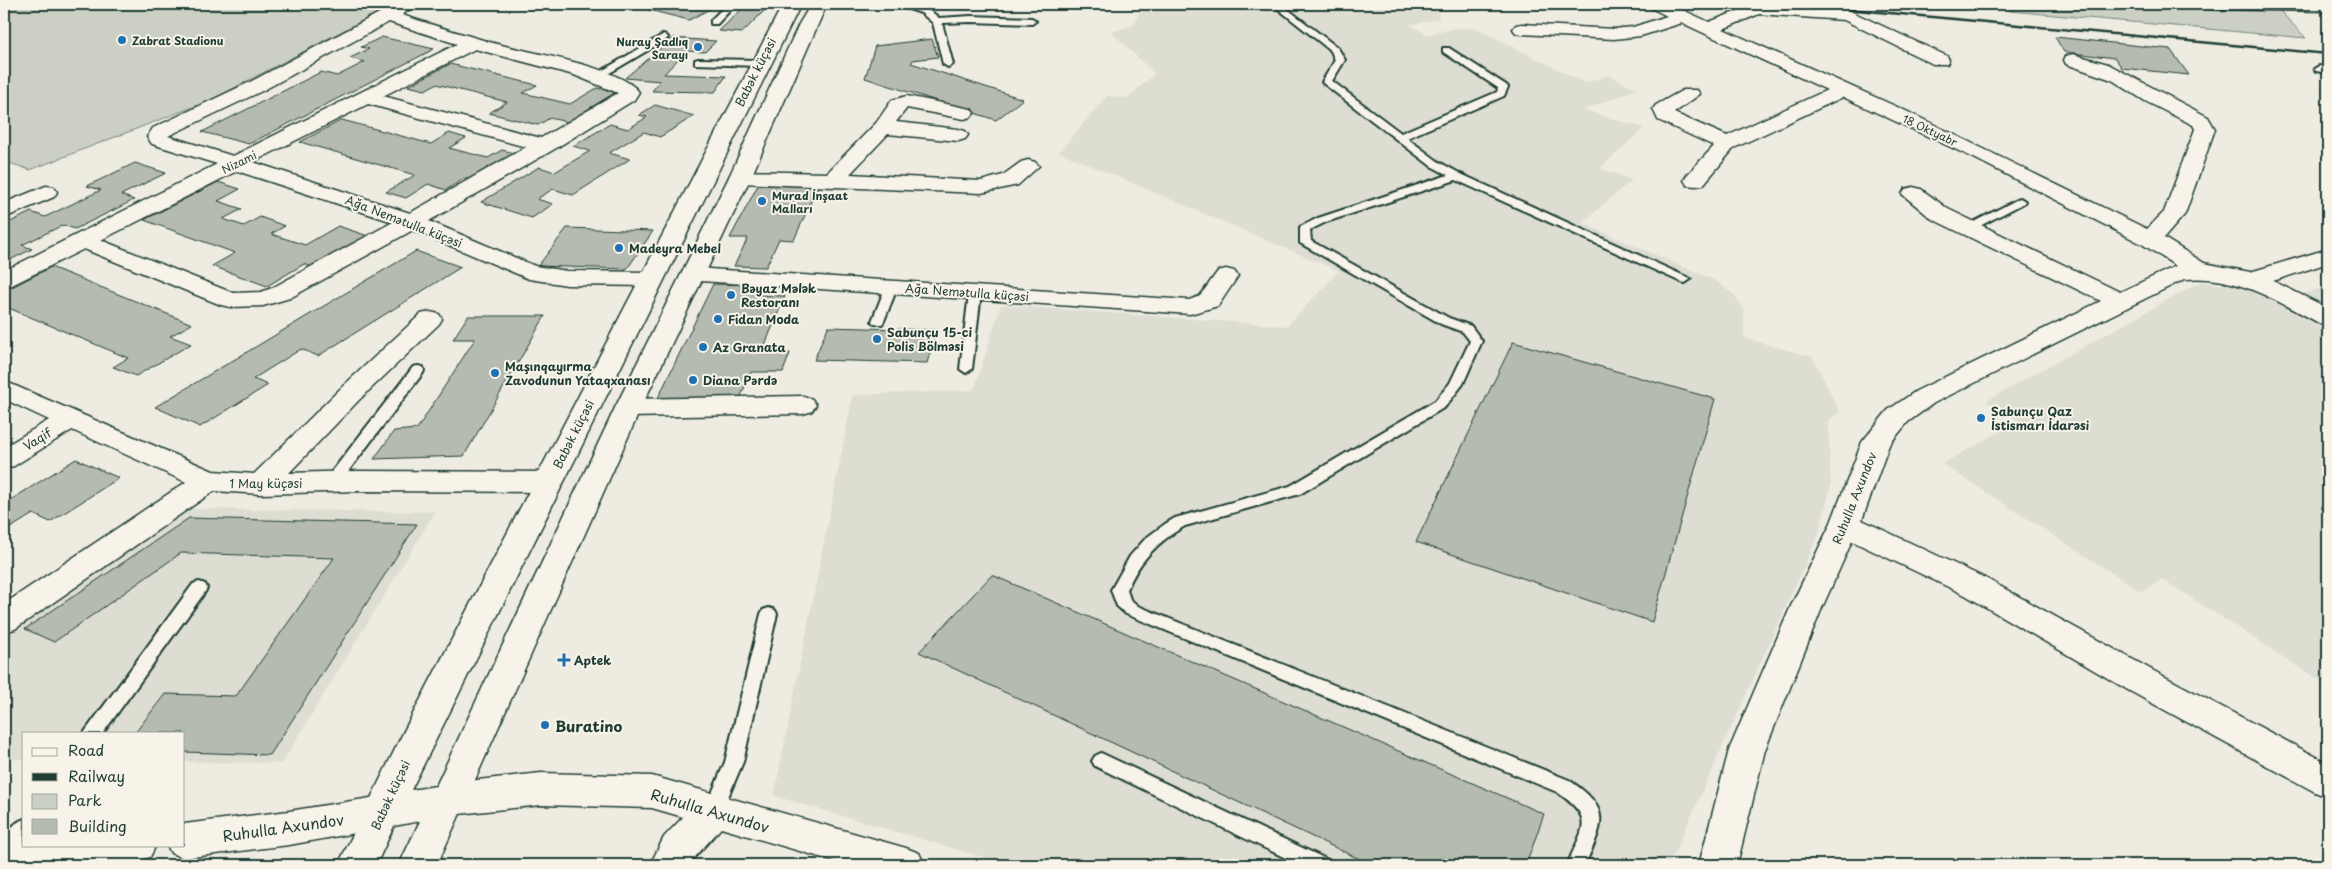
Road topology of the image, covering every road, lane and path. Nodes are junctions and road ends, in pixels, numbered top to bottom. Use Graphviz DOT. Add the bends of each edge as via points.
graph roads {
  1 [pos="410,4"];
  2 [pos="732,4"];
  3 [pos="792,4"];
  4 [pos="819,4"];
  5 [pos="898,4"];
  6 [pos="1276,4"];
  7 [pos="1657,4"];
  8 [pos="2213,4"];
  9 [pos="2328,6"];
  10 [pos="388,16"];
  11 [pos="1684,16"];
  12 [pos="939,21"];
  13 [pos="714,22"];
  14 [pos="1032,22"];
  15 [pos="1710,28"];
  16 [pos="1522,29"];
  17 [pos="664,37"];
  18 [pos="474,43"];
  19 [pos="1446,50"];
  20 [pos="1940,60"];
  21 [pos="2073,60"];
  22 [pos="698,62"];
  23 [pos="760,63"];
  24 [pos="948,64"];
  25 [pos="598,76"];
  26 [pos="1843,90"];
  27 [pos="1690,94"];
  28 [pos="368,98"];
  29 [pos="964,113"];
  30 [pos="884,127"];
  31 [pos="958,136"];
  32 [pos="1400,137"];
  33 [pos="1727,144"];
  34 [pos="546,146"];
  35 [pos="235,164"];
  36 [pos="1028,166"];
  37 [pos="1457,176"];
  38 [pos="740,177"];
  39 [pos="834,180"];
  40 [pos="1694,180"];
  41 [pos="46,192"];
  42 [pos="1913,194"];
  43 [pos="2020,201"];
  44 [pos="4,211"];
  45 [pos="413,222"];
  46 [pos="1968,228"];
  47 [pos="2150,239"];
  48 [pos="82,240"];
  49 [pos="2328,256"];
  50 [pos="2197,269"];
  51 [pos="694,275"];
  52 [pos="1226,276"];
  53 [pos="652,279"];
  54 [pos="1685,279"];
  55 [pos="4,280"];
  56 [pos="2250,280"];
  57 [pos="891,288"];
  58 [pos="975,293"];
  59 [pos="2120,302"];
  60 [pos="2328,318"];
  61 [pos="430,320"];
  62 [pos="878,321"];
  63 [pos="966,369"];
  64 [pos="418,370"];
  65 [pos="4,389"];
  66 [pos="803,405"];
  67 [pos="628,408"];
  68 [pos="71,419"];
  69 [pos="4,459"];
  70 [pos="208,481"];
  71 [pos="332,482"];
  72 [pos="548,482"];
  73 [pos="261,484"];
  74 [pos="1845,525"];
  75 [pos="200,588"];
  76 [pos="769,614"];
  77 [pos="4,620"];
  78 [pos="94,732"];
  79 [pos="1101,761"];
  80 [pos="2328,781"];
  81 [pos="450,799"];
  82 [pos="714,810"];
  83 [pos="383,812"];
  84 [pos="22,830"];
  85 [pos="185,841"];
  86 [pos="121,846"];
  87 [pos="4,854"];
  88 [pos="357,865"];
  89 [pos="418,865"];
  90 [pos="668,865"];
  91 [pos="906,865"];
  92 [pos="1319,865"];
  93 [pos="1576,865"];
  94 [pos="1718,865"];
  1 -- 10 [label="street"];
  2 -- 13 [label="lane"];
  3 -- 23 [label="street, Babək küçəsi"];
  4 -- 38 [label="street"];
  5 -- 12 [label="lane" via="928,11"];
  6 -- 32 [label="lane" via="1335,50 1340,60 1327,82"];
  7 -- 11 [label="street, 18 Oktyabr"];
  8 -- 9 [label="street"];
  10 -- 18 [label="street"];
  10 -- 35 [label="street, Ağa Nemətulla küçəsi" via="257,86 160,132 157,137"];
  11 -- 15 [label="street, 18 Oktyabr"];
  11 -- 16 [label="street" via="1635,32 1614,34"];
  12 -- 14 [label="lane"];
  12 -- 24 [label="lane"];
  15 -- 20 [label="street" via="1756,9 1848,15"];
  15 -- 26 [label="street, 18 Oktyabr"];
  17 -- 25 [label="lane"];
  18 -- 25 [label="street"];
  18 -- 28 [label="street, Nizami"];
  19 -- 32 [label="lane" via="1503,87 1501,94"];
  21 -- 47 [label="street" via="2119,76 2152,97 2201,121 2205,129 2174,214"];
  22 -- 23 [label="lane"];
  23 -- 53 [label="street, Babək küçəsi"];
  25 -- 34 [label="street" via="623,86 629,92 627,96"];
  26 -- 33 [label="street"];
  26 -- 47 [label="street, 18 Oktyabr" via="1943,135"];
  27 -- 33 [label="street" via="1663,109 1665,116"];
  28 -- 34 [label="street"];
  28 -- 35 [label="street, Nizami"];
  29 -- 30 [label="street" via="907,102 899,104"];
  30 -- 31 [label="street"];
  30 -- 39 [label="street"];
  32 -- 37 [label="lane" via="1435,164"];
  33 -- 40 [label="street"];
  34 -- 45 [label="street"];
  35 -- 45 [label="street, Ağa Nemətulla küçəsi"];
  35 -- 48 [label="street, Nizami"];
  36 -- 39 [label="street" via="1010,180 981,186"];
  37 -- 54 [label="lane"];
  37 -- 93 [label="lane" via="1322,220 1304,229 1306,243 1445,321 1467,329 1476,341 1456,384 1440,404 1295,490 1180,522 1165,530 1154,538 1123,577 1119,590 1123,602 1132,610 1562,786 1585,802 1594,820"];
  38 -- 39 [label="street"];
  38 -- 51 [label="street"];
  41 -- 44 [label="street"];
  42 -- 46 [label="street" via="1940,214"];
  43 -- 46 [label="lane"];
  45 -- 48 [label="street" via="281,293 243,302 230,300"];
  45 -- 53 [label="street, Ağa Nemətulla küçəsi" via="529,272 567,278"];
  46 -- 59 [label="street"];
  47 -- 50 [label="street, 18 Oktyabr"];
  48 -- 55 [label="street, Nizami"];
  49 -- 56 [label="street"];
  50 -- 56 [label="street, Ruhulla Axundov"];
  50 -- 59 [label="street, Ruhulla Axundov" via="2168,277"];
  51 -- 57 [label="street, Ağa Nemətulla küçəsi"];
  51 -- 67 [label="street"];
  52 -- 58 [label="street, Ağa Nemətulla küçəsi" via="1209,302 1190,307"];
  53 -- 72 [label="street, Babək küçəsi"];
  56 -- 60 [label="street"];
  57 -- 58 [label="street, Ağa Nemətulla küçəsi"];
  57 -- 62 [label="lane"];
  58 -- 63 [label="lane"];
  59 -- 74 [label="street, Ruhulla Axundov" via="1925,397 1898,416 1876,442"];
  61 -- 73 [label="street" via="351,393"];
  64 -- 71 [label="lane"];
  65 -- 68 [label="street, 1 May küçəsi"];
  66 -- 67 [label="street"];
  67 -- 81 [label="street"];
  68 -- 69 [label="street, Vaqif"];
  68 -- 70 [label="street, 1 May küçəsi"];
  70 -- 73 [label="street, 1 May küçəsi"];
  70 -- 77 [label="street"];
  71 -- 72 [label="street, 1 May küçəsi"];
  71 -- 73 [label="street, 1 May küçəsi"];
  72 -- 83 [label="street, Babək küçəsi"];
  74 -- 80 [label="street" via="1976,587"];
  74 -- 94 [label="street, Ruhulla Axundov" via="1806,608 1747,750"];
  75 -- 78 [label="lane"];
  76 -- 82 [label="lane" via="734,762"];
  79 -- 92 [label="lane"];
  81 -- 82 [label="street, Ruhulla Axundov" via="542,789 652,792"];
  81 -- 83 [label="street, Ruhulla Axundov"];
  81 -- 89 [label="street"];
  82 -- 90 [label="street" via="677,849"];
  82 -- 91 [label="street, Ruhulla Axundov"];
  83 -- 85 [label="street, Ruhulla Axundov"];
  83 -- 88 [label="street, Babək küçəsi"];
  84 -- 87 [label="lane"];
  86 -- 87 [label="street"];
}
